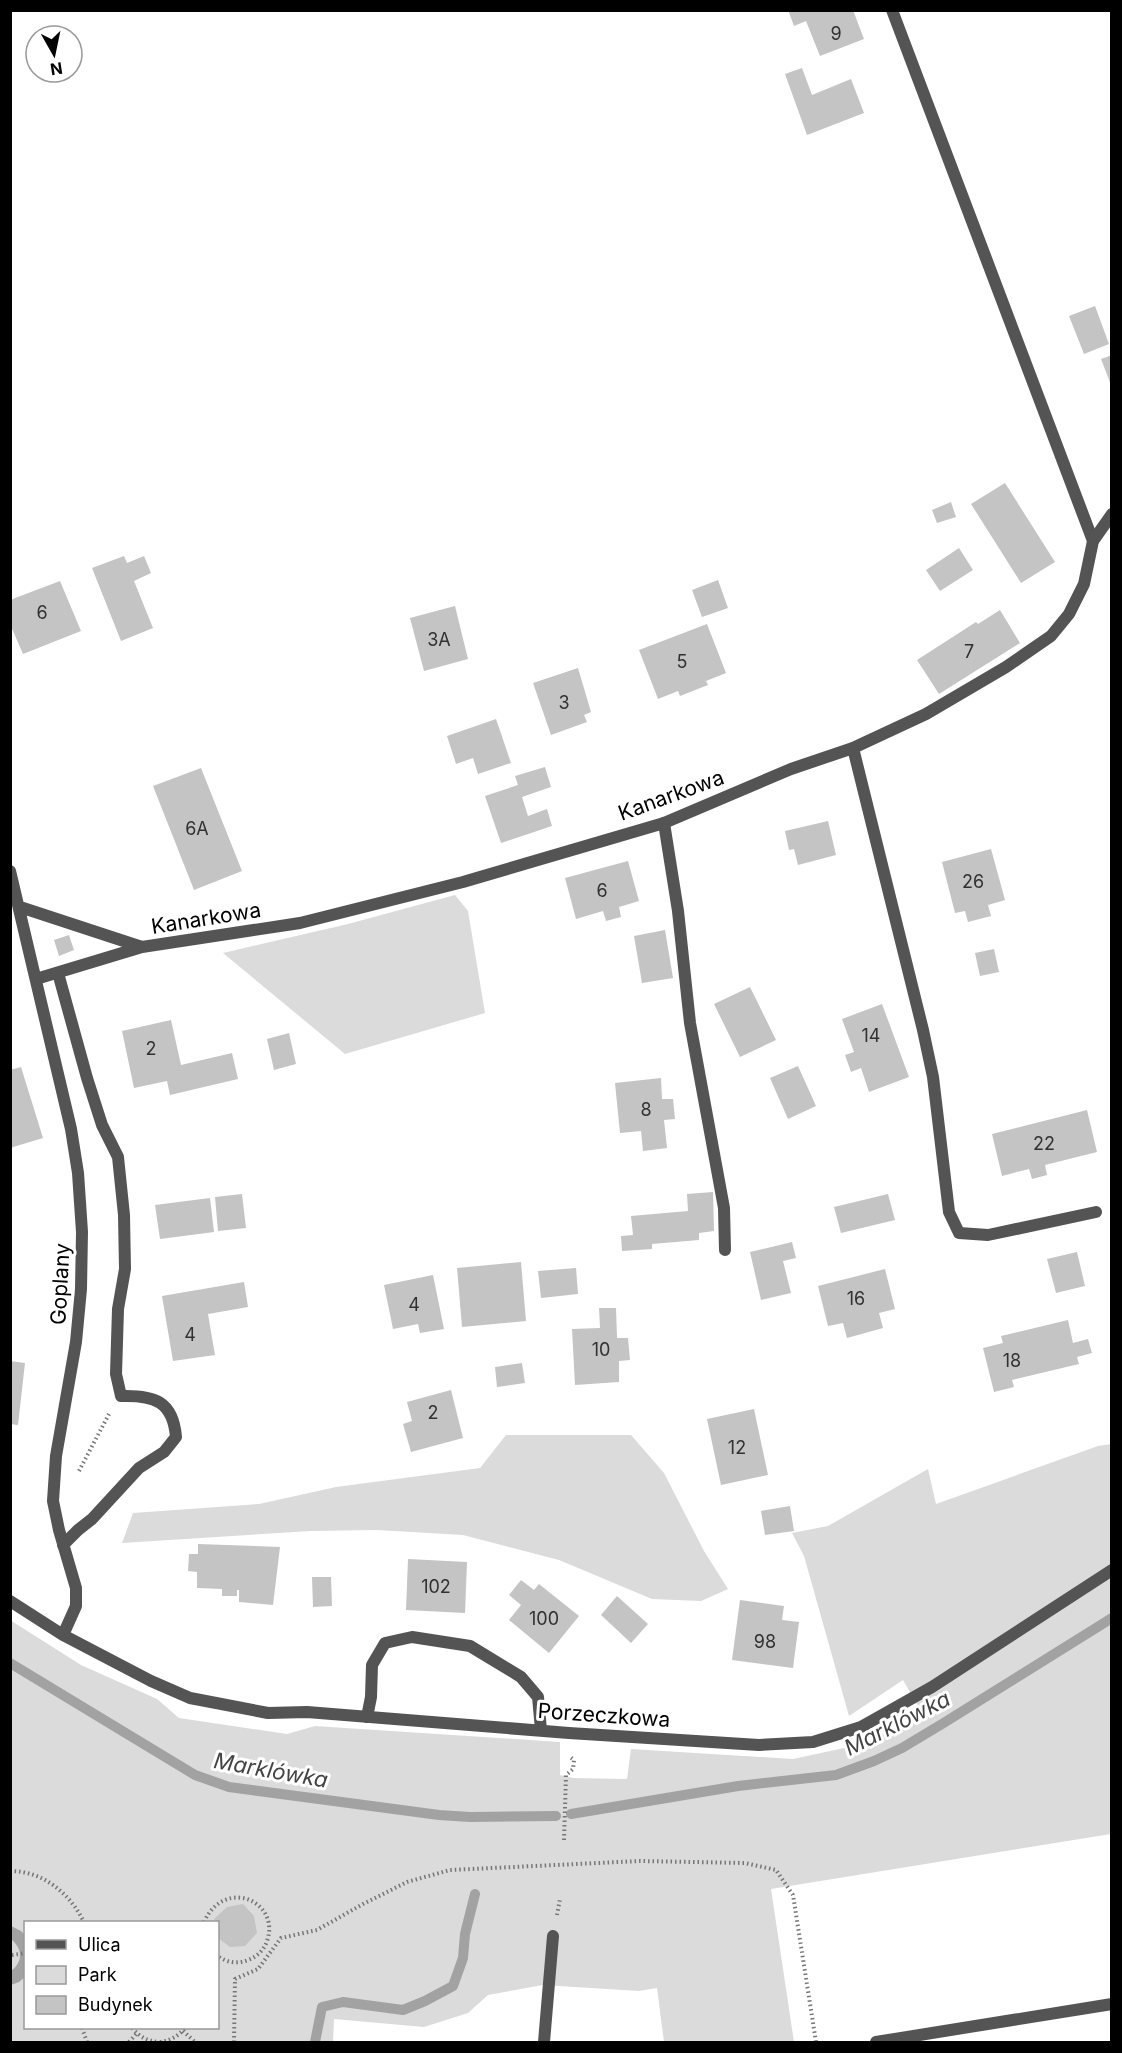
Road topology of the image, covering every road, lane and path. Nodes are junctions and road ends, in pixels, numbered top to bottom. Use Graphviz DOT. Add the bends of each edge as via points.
graph roads {
  1 [pos="892,10"];
  2 [pos="1112,514"];
  3 [pos="1093,541"];
  4 [pos="853,748"];
  5 [pos="664,823"];
  6 [pos="10,871"];
  7 [pos="20,907"];
  8 [pos="142,947"];
  9 [pos="58,973"];
  10 [pos="36,979"];
  11 [pos="1096,1212"];
  12 [pos="725,1250"];
  13 [pos="121,1396"];
  14 [pos="78,1473"];
  15 [pos="63,1545"];
  16 [pos="1112,1570"];
  17 [pos="10,1601"];
  18 [pos="63,1635"];
  19 [pos="367,1717"];
  20 [pos="541,1730"];
  21 [pos="569,1733"];
  22 [pos="564,1840"];
  23 [pos="10,1871"];
  24 [pos="83,1921"];
  25 [pos="205,1921"];
  26 [pos="553,1936"];
  27 [pos="24,1953"];
  28 [pos="260,1953"];
  29 [pos="12,1955"];
  30 [pos="219,1956"];
  31 [pos="266,1958"];
  32 [pos="1112,2004"];
  33 [pos="133,2029"];
  34 [pos="184,2029"];
  35 [pos="137,2033"];
  36 [pos="129,2043"];
  37 [pos="159,2043"];
  38 [pos="195,2043"];
  39 [pos="234,2043"];
  40 [pos="544,2043"];
  41 [pos="816,2043"];
  42 [pos="876,2043"];
  1 -- 3 [label="street"];
  2 -- 3 [label="street, Kanarkowa"];
  3 -- 4 [label="street, Kanarkowa" via="1084,584 1069,614 1051,636 926,714"];
  4 -- 5 [label="street, Kanarkowa" via="791,769"];
  4 -- 11 [label="street" via="933,1077 949,1212 960,1233 988,1235"];
  5 -- 8 [label="street, Kanarkowa" via="463,882 300,923"];
  5 -- 12 [label="street" via="690,1023 724,1208"];
  6 -- 7 [label="street, Goplany"];
  7 -- 8 [label="street, Kanarkowa"];
  7 -- 10 [label="street, Goplany"];
  8 -- 9 [label="street, Kanarkowa"];
  9 -- 10 [label="street, Kanarkowa"];
  9 -- 13 [label="street" via="102,1125 118,1156 125,1269 118,1310 116,1374"];
  10 -- 15 [label="street, Goplany" via="71,1129 82,1232 76,1342 56,1456 53,1501"];
  13 -- 14 [label="path"];
  13 -- 15 [label="street" via="140,1396 163,1404 175,1419 176,1437 164,1452 139,1467"];
  15 -- 18 [label="street, Goplany" via="76,1587 76,1606"];
  16 -- 21 [label="street, Porzeczkowa" via="932,1687 861,1727 813,1742 759,1745"];
  17 -- 18 [label="street"];
  18 -- 19 [label="street, Porzeczkowa" via="190,1698 268,1713"];
  19 -- 20 [label="street, Porzeczkowa"];
  19 -- 20 [label="street" via="372,1665 385,1643 412,1637 470,1647 520,1677 538,1697"];
  20 -- 21 [label="street, Porzeczkowa"];
  21 -- 22 [label="path" via="567,1756 574,1760 573,1769 566,1775"];
  23 -- 24 [label="path" via="45,1880 63,1892"];
  25 -- 28 [label="path" via="216,1904 226,1899 248,1899 265,1914 269,1924 266,1944"];
  26 -- 40 [label="street"];
  27 -- 29 [label="path"];
  28 -- 30 [label="path" via="242,1962"];
  28 -- 31 [label="path"];
  31 -- 39 [label="path" via="258,1969 235,1979"];
  31 -- 41 [label="path" via="281,1938 317,1930 407,1882 450,1870 617,1861 745,1863 776,1870 793,1895"];
  32 -- 42 [label="street"];
  33 -- 35 [label="path"];
  34 -- 37 [label="path"];
  34 -- 38 [label="path"];
  35 -- 36 [label="path"];
  35 -- 37 [label="path"];
}
